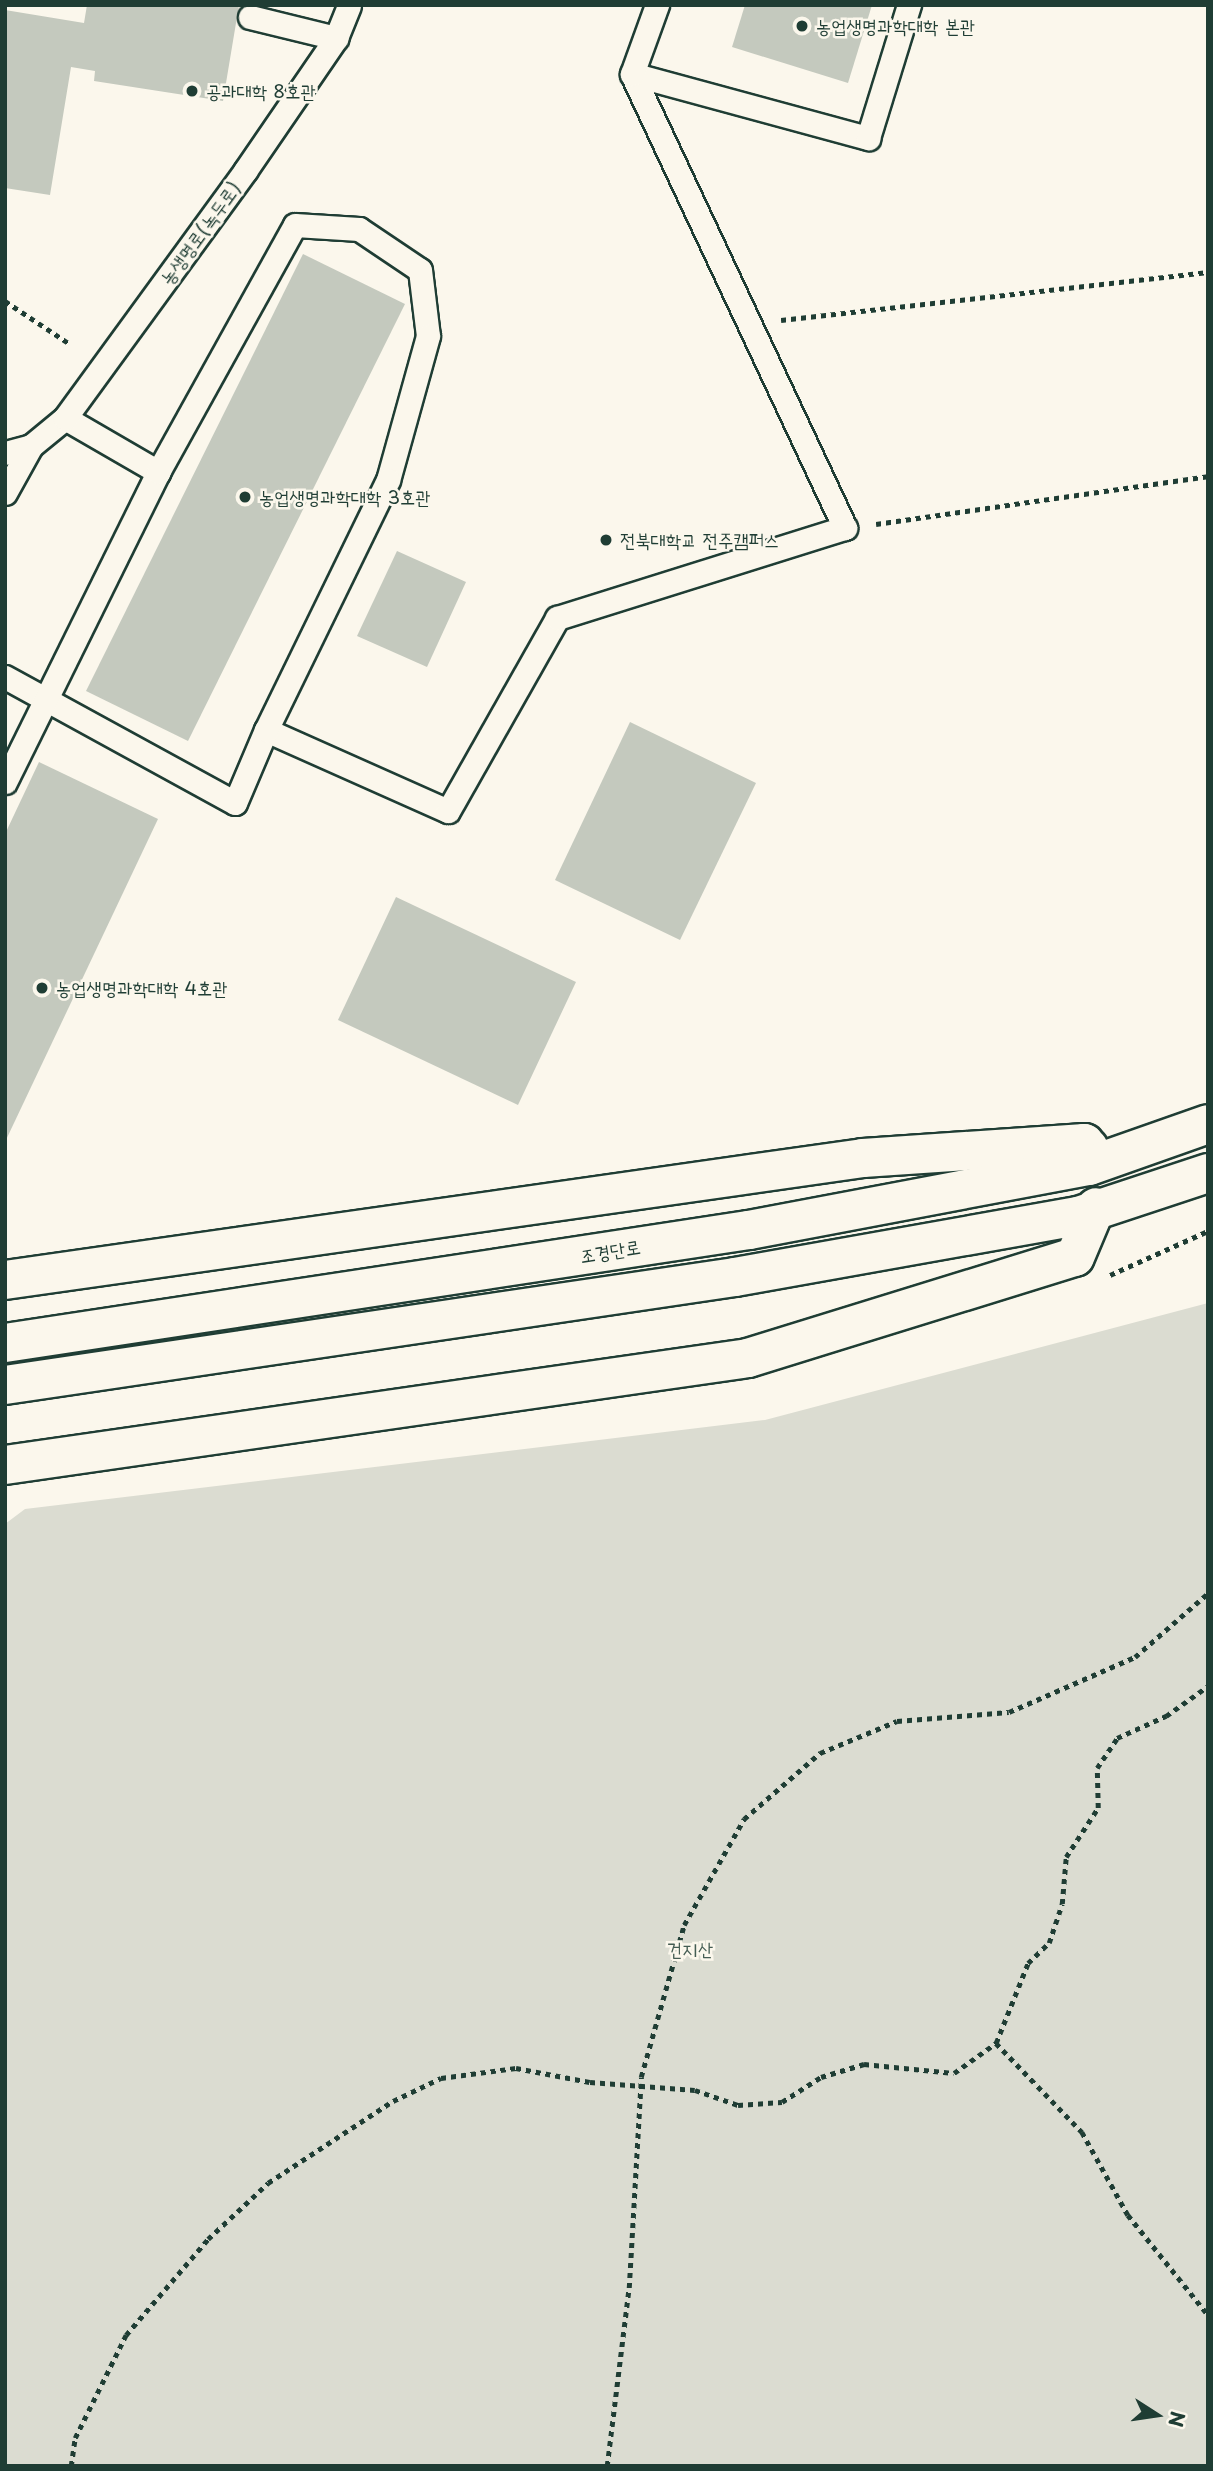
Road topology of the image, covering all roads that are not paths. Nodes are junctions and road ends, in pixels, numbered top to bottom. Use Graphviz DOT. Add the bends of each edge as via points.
graph roads {
  1 [pos="349,5"];
  2 [pos="657,5"];
  3 [pos="909,5"];
  4 [pos="250,17"];
  5 [pos="336,38"];
  6 [pos="632,74"];
  7 [pos="65,418"];
  8 [pos="31,446"];
  9 [pos="5,453"];
  10 [pos="158,472"];
  11 [pos="5,493"];
  12 [pos="5,677"];
  13 [pos="47,700"];
  14 [pos="266,730"];
  15 [pos="5,782"];
  16 [pos="1208,1124"];
  17 [pos="1104,1162"];
  18 [pos="1208,1173"];
  19 [pos="1096,1208"];
  20 [pos="5,1280"];
  21 [pos="5,1343"];
  22 [pos="5,1385"];
  23 [pos="5,1465"];
  1 -- 5 [label="lane, 농생명로(녹두로)"];
  2 -- 6 [label="lane"];
  3 -- 6 [label="lane" via="868,138"];
  4 -- 5 [label="lane"];
  5 -- 7 [label="lane, 농생명로(녹두로)"];
  6 -- 14 [label="lane" via="745,324 845,528 557,618 447,811"];
  7 -- 8 [label="lane, 농생명로(녹두로)"];
  7 -- 10 [label="lane"];
  8 -- 9 [label="lane, 농생명로(녹두로)"];
  8 -- 11 [label="lane, 농생명로(녹두로)"];
  10 -- 13 [label="lane"];
  10 -- 14 [label="lane" via="295,225 359,229 420,270 428,336 388,480"];
  12 -- 13 [label="lane"];
  13 -- 14 [label="lane" via="236,803"];
  13 -- 15 [label="lane"];
  16 -- 17 [label="street, 조경단로"];
  17 -- 20 [label="street" via="1084,1143 863,1158"];
  17 -- 21 [label="street, 조경단로" via="749,1230"];
  18 -- 19 [label="street"];
  19 -- 22 [label="street" via="735,1277"];
  19 -- 23 [label="street" via="1075,1257 748,1357"];
}
